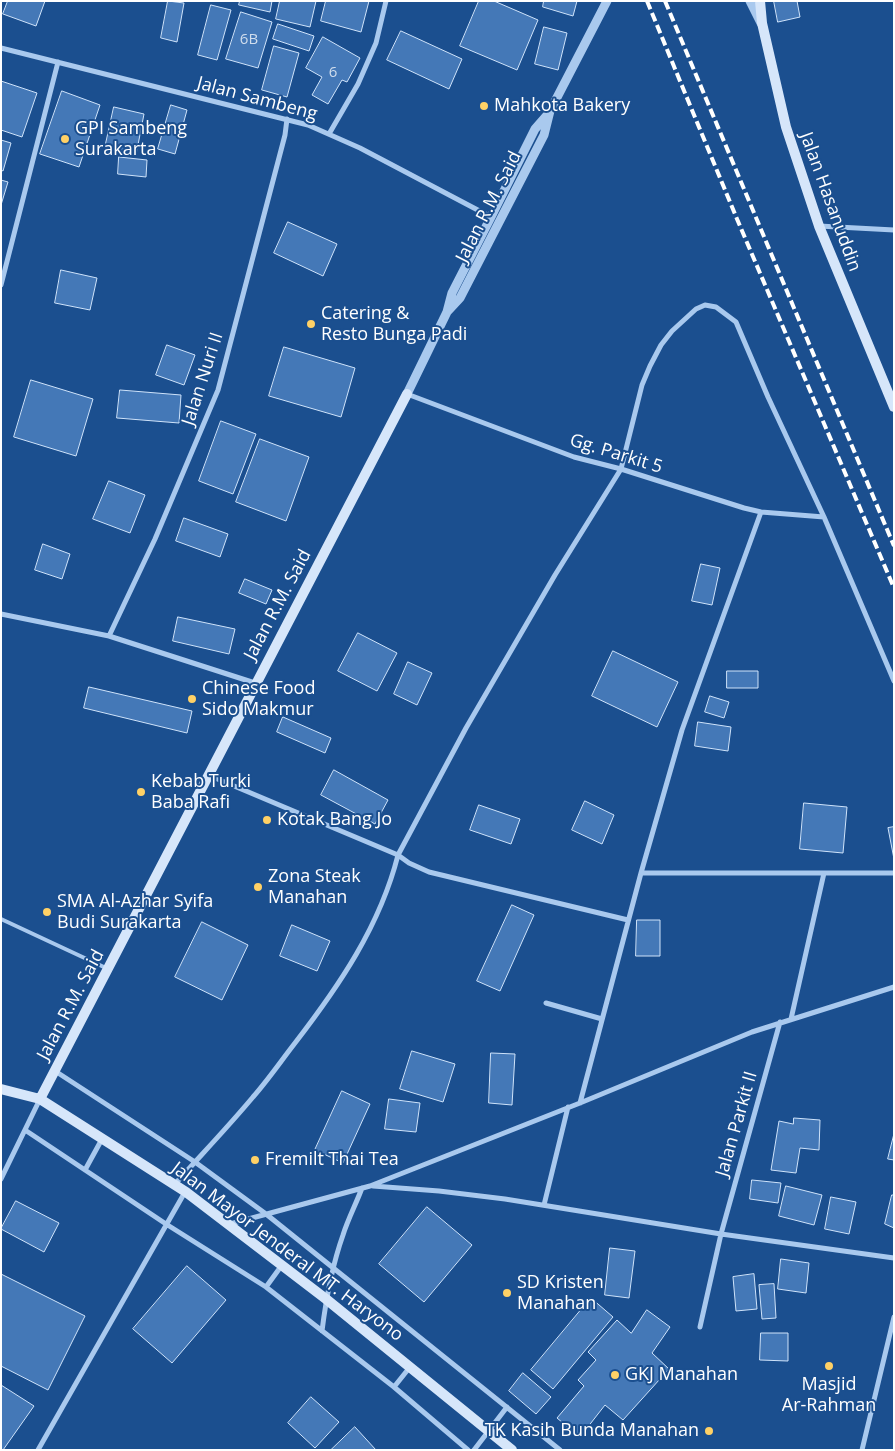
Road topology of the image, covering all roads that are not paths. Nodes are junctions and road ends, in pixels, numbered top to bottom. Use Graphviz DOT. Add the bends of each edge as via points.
graph roads {
  1 [pos="386,1"];
  2 [pos="607,1"];
  3 [pos="750,1"];
  4 [pos="760,1"];
  5 [pos="762,23"];
  6 [pos="1,48"];
  7 [pos="58,62"];
  8 [pos="550,111"];
  9 [pos="287,119"];
  10 [pos="329,134"];
  11 [pos="490,217"];
  12 [pos="819,226"];
  13 [pos="894,230"];
  14 [pos="1,285"];
  15 [pos="446,312"];
  16 [pos="407,394"];
  17 [pos="894,407"];
  18 [pos="621,469"];
  19 [pos="761,512"];
  20 [pos="824,516"];
  21 [pos="1,614"];
  22 [pos="109,636"];
  23 [pos="894,681"];
  24 [pos="255,683"];
  25 [pos="208,775"];
  26 [pos="398,855"];
  27 [pos="640,873"];
  28 [pos="824,873"];
  29 [pos="894,873"];
  30 [pos="1,919"];
  31 [pos="628,920"];
  32 [pos="108,969"];
  33 [pos="894,987"];
  34 [pos="546,1003"];
  35 [pos="791,1018"];
  36 [pos="602,1019"];
  37 [pos="780,1022"];
  38 [pos="54,1071"];
  39 [pos="1,1089"];
  40 [pos="40,1099"];
  41 [pos="580,1102"];
  42 [pos="568,1107"];
  43 [pos="25,1130"];
  44 [pos="102,1139"];
  45 [pos="195,1162"];
  46 [pos="85,1170"];
  47 [pos="1,1179"];
  48 [pos="175,1184"];
  49 [pos="370,1186"];
  50 [pos="362,1188"];
  51 [pos="186,1192"];
  52 [pos="544,1205"];
  53 [pos="266,1214"];
  54 [pos="166,1224"];
  55 [pos="230,1224"];
  56 [pos="721,1234"];
  57 [pos="894,1258"];
  58 [pos="282,1265"];
  59 [pos="333,1268"];
  60 [pos="266,1288"];
  61 [pos="326,1299"];
  62 [pos="894,1317"];
  63 [pos="700,1327"];
  64 [pos="322,1331"];
  65 [pos="410,1367"];
  66 [pos="394,1387"];
  67 [pos="507,1408"];
  68 [pos="490,1431"];
  69 [pos="38,1450"];
  70 [pos="468,1450"];
  71 [pos="474,1450"];
  72 [pos="512,1450"];
  73 [pos="560,1450"];
  74 [pos="862,1450"];
  1 -- 10 [label="street" via="376,43 358,84"];
  2 -- 8 [label="street, Jalan R.M. Said"];
  3 -- 5 [label="street"];
  4 -- 5 [label="main road, Jalan Hasanuddin"];
  5 -- 12 [label="main road, Jalan Hasanuddin" via="786,127"];
  6 -- 7 [label="street, Jalan Sambeng"];
  7 -- 9 [label="street, Jalan Sambeng"];
  7 -- 14 [label="street"];
  8 -- 11 [label="street, Jalan R.M. Said" via="535,129"];
  8 -- 15 [label="street, Jalan R.M. Said" via="544,135 460,298"];
  9 -- 10 [label="street, Jalan Sambeng"];
  9 -- 22 [label="street, Jalan Nuri II" via="218,390 156,539"];
  10 -- 11 [label="street, Jalan Sambeng"];
  11 -- 15 [label="street, Jalan R.M. Said" via="452,293"];
  12 -- 13 [label="street"];
  12 -- 17 [label="main road, Jalan Hasanuddin"];
  15 -- 16 [label="street, Jalan R.M. Said"];
  16 -- 18 [label="street, Gg. Parkit 5" via="574,456"];
  16 -- 24 [label="main road, Jalan R.M. Said"];
  18 -- 19 [label="street, Gg. Parkit 5"];
  18 -- 20 [label="street" via="642,385 661,345 696,309 705,305 716,307 736,322"];
  18 -- 26 [label="street" via="471,720"];
  19 -- 20 [label="street, Gg. Parkit 5"];
  19 -- 27 [label="street" via="682,730"];
  20 -- 23 [label="street"];
  21 -- 22 [label="street"];
  22 -- 24 [label="street"];
  24 -- 25 [label="main road, Jalan R.M. Said"];
  25 -- 26 [label="street"];
  25 -- 32 [label="main road, Jalan R.M. Said"];
  26 -- 31 [label="street" via="429,872"];
  26 -- 45 [label="street" via="393,877 346,973 255,1095"];
  27 -- 28 [label="street"];
  27 -- 31 [label="street"];
  28 -- 29 [label="street"];
  28 -- 35 [label="street"];
  30 -- 32 [label="lane"];
  31 -- 36 [label="street"];
  32 -- 38 [label="main road, Jalan R.M. Said"];
  33 -- 35 [label="street"];
  34 -- 36 [label="street"];
  35 -- 37 [label="street"];
  36 -- 41 [label="street"];
  37 -- 41 [label="street"];
  37 -- 56 [label="street, Jalan Parkit II"];
  38 -- 40 [label="main road, Jalan R.M. Said"];
  38 -- 45 [label="street"];
  39 -- 40 [label="main road, Jalan Mayor Jenderal MT. Haryono"];
  40 -- 43 [label="street"];
  40 -- 44 [label="main road, Jalan Mayor Jenderal MT. Haryono"];
  41 -- 42 [label="street"];
  42 -- 49 [label="street"];
  42 -- 52 [label="street"];
  43 -- 46 [label="street"];
  43 -- 47 [label="street"];
  44 -- 46 [label="street"];
  44 -- 48 [label="main road, Jalan Mayor Jenderal MT. Haryono"];
  45 -- 48 [label="street"];
  45 -- 53 [label="street"];
  46 -- 54 [label="street"];
  48 -- 51 [label="main road, Jalan Mayor Jenderal MT. Haryono"];
  49 -- 50 [label="street"];
  49 -- 52 [label="street" via="439,1191"];
  50 -- 53 [label="street"];
  50 -- 59 [label="street"];
  51 -- 54 [label="street"];
  51 -- 55 [label="main road, Jalan Mayor Jenderal MT. Haryono"];
  52 -- 56 [label="street"];
  53 -- 55 [label="street"];
  53 -- 59 [label="street"];
  54 -- 60 [label="street"];
  54 -- 69 [label="street"];
  55 -- 58 [label="main road, Jalan Mayor Jenderal MT. Haryono"];
  56 -- 57 [label="street"];
  56 -- 63 [label="street, Jalan Parkit II"];
  58 -- 60 [label="street"];
  58 -- 61 [label="main road, Jalan Mayor Jenderal MT. Haryono"];
  59 -- 61 [label="street"];
  59 -- 67 [label="street"];
  60 -- 64 [label="street"];
  61 -- 64 [label="street"];
  61 -- 65 [label="main road, Jalan Mayor Jenderal MT. Haryono"];
  62 -- 74 [label="street"];
  64 -- 66 [label="street"];
  65 -- 66 [label="street"];
  65 -- 68 [label="main road, Jalan Mayor Jenderal MT. Haryono"];
  66 -- 70 [label="street"];
  67 -- 68 [label="street"];
  67 -- 73 [label="street"];
  68 -- 71 [label="street"];
  68 -- 72 [label="main road, Jalan Mayor Jenderal MT. Haryono"];
}
